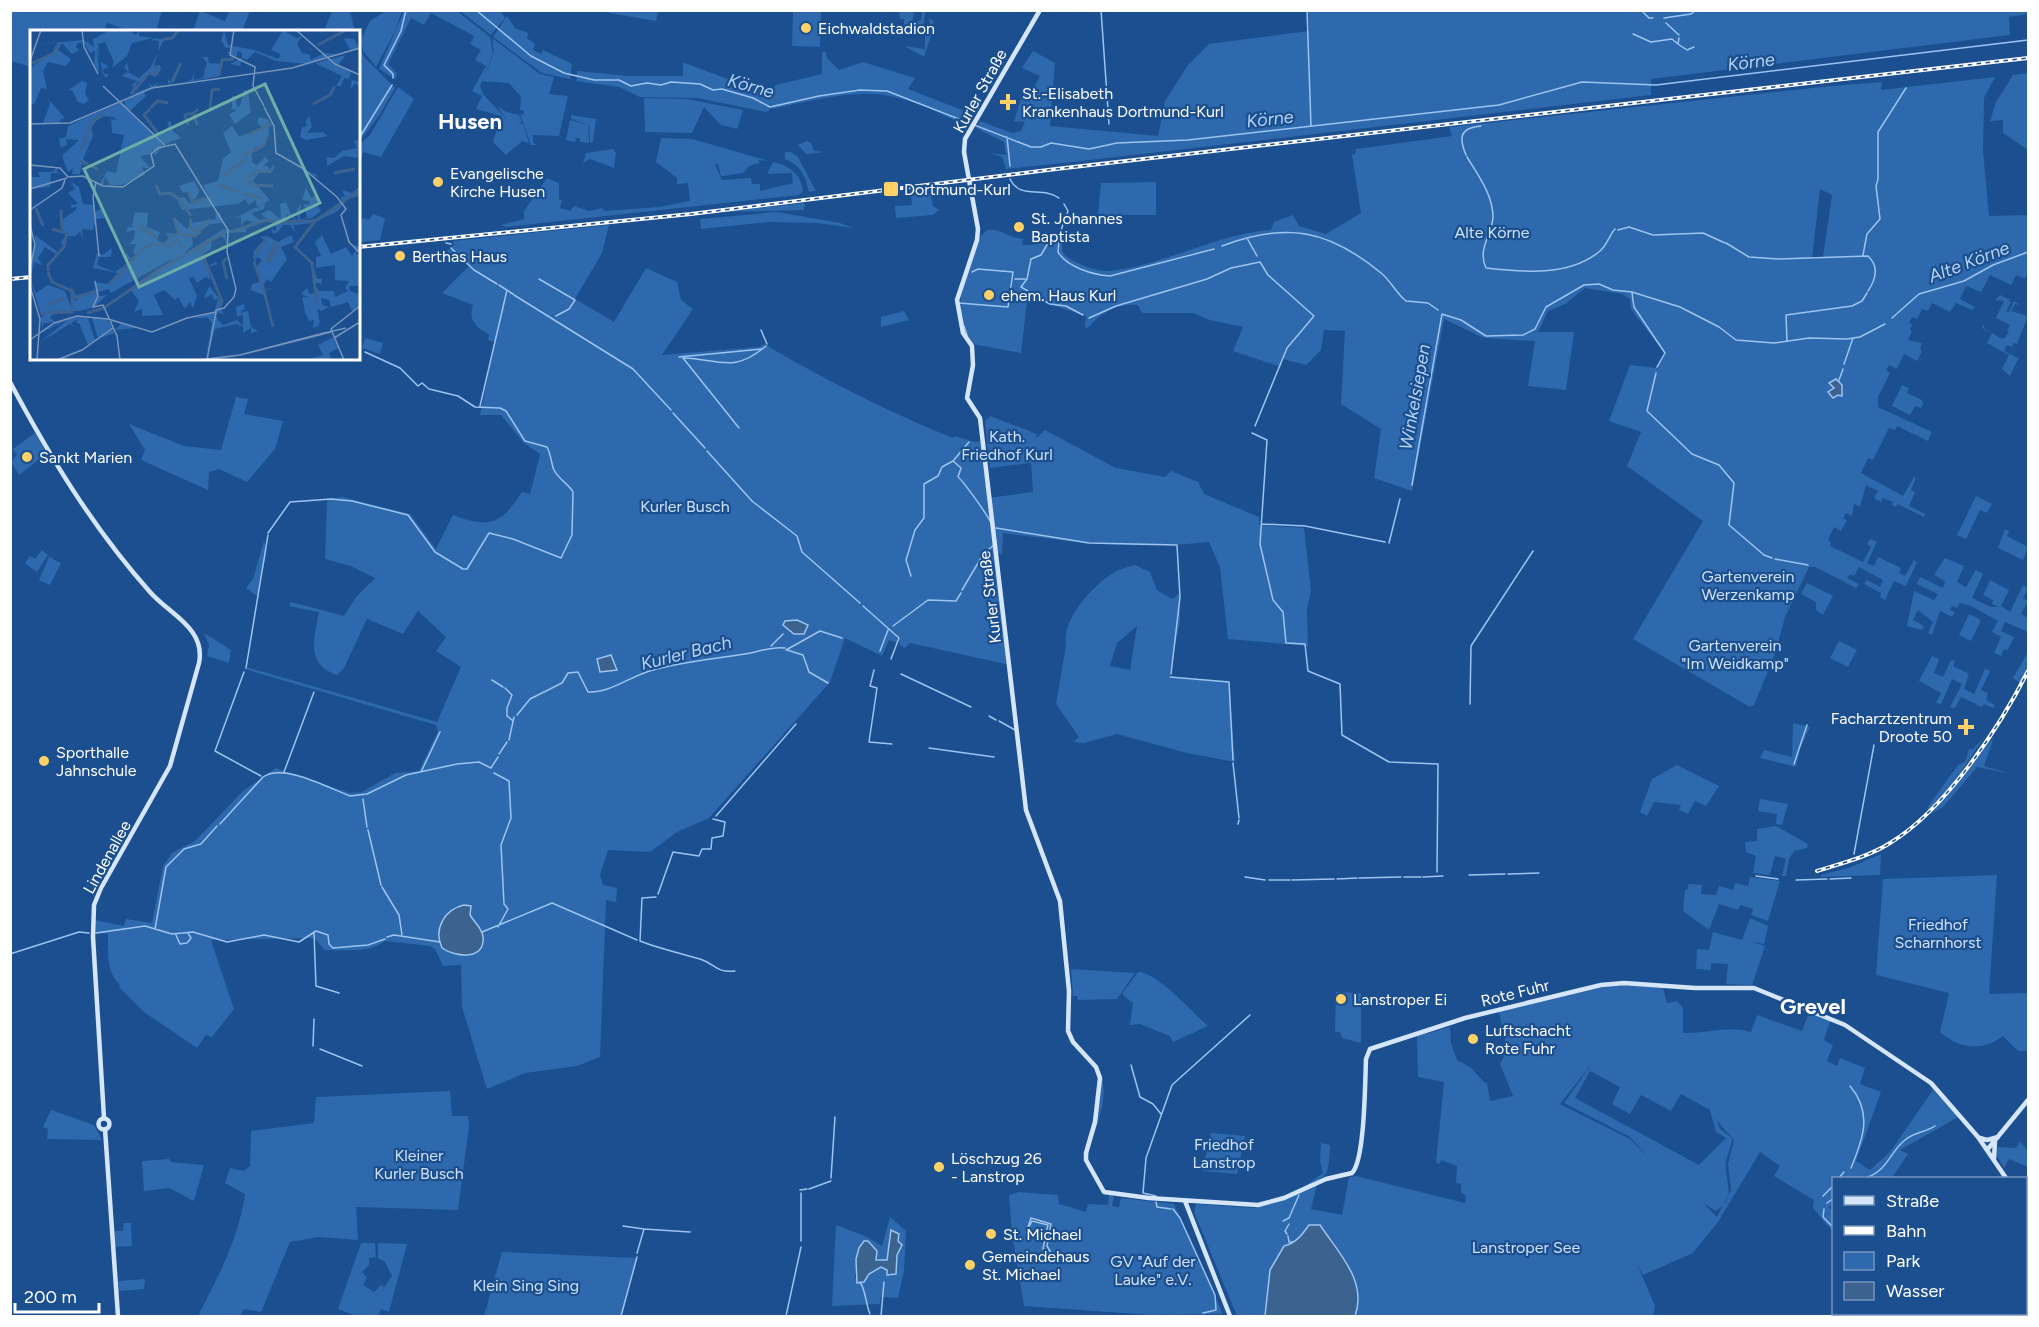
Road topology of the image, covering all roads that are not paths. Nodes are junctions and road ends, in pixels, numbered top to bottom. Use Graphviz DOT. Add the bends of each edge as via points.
graph roads {
  1 [pos="1040,10"];
  2 [pos="10,382"];
  3 [pos="2028,1100"];
  4 [pos="1978,1137"];
  5 [pos="1996,1139"];
  6 [pos="1988,1149"];
  7 [pos="1994,1159"];
  8 [pos="2005,1177"];
  9 [pos="1185,1201"];
  10 [pos="118,1317"];
  11 [pos="1230,1317"];
  1 -- 9 [label="main road, Kurler Straße" via="970,127 964,152 978,235 956,304 965,338 972,346 967,398 980,417 1026,810 1060,901 1069,991 1068,1031 1100,1078 1086,1160 1104,1191"];
  2 -- 10 [label="main road, Lindenallee" via="74,496 151,593 194,632 200,654 170,766 94,905 94,974 104,1118 99,1124 105,1129"];
  3 -- 5 [label="main road"];
  4 -- 5 [label="main road"];
  4 -- 6 [label="main road, Rote Fuhr"];
  4 -- 9 [label="main road, Rote Fuhr" via="1931,1083 1845,1025 1754,988 1624,983 1591,987 1465,1018 1370,1049 1354,1172 1262,1204"];
  5 -- 6 [label="main road"];
  5 -- 7 [label="main road"];
  6 -- 7 [label="main road, Rote Fuhr"];
  7 -- 8 [label="main road, Rote Fuhr"];
  9 -- 11 [label="main road"];
}
